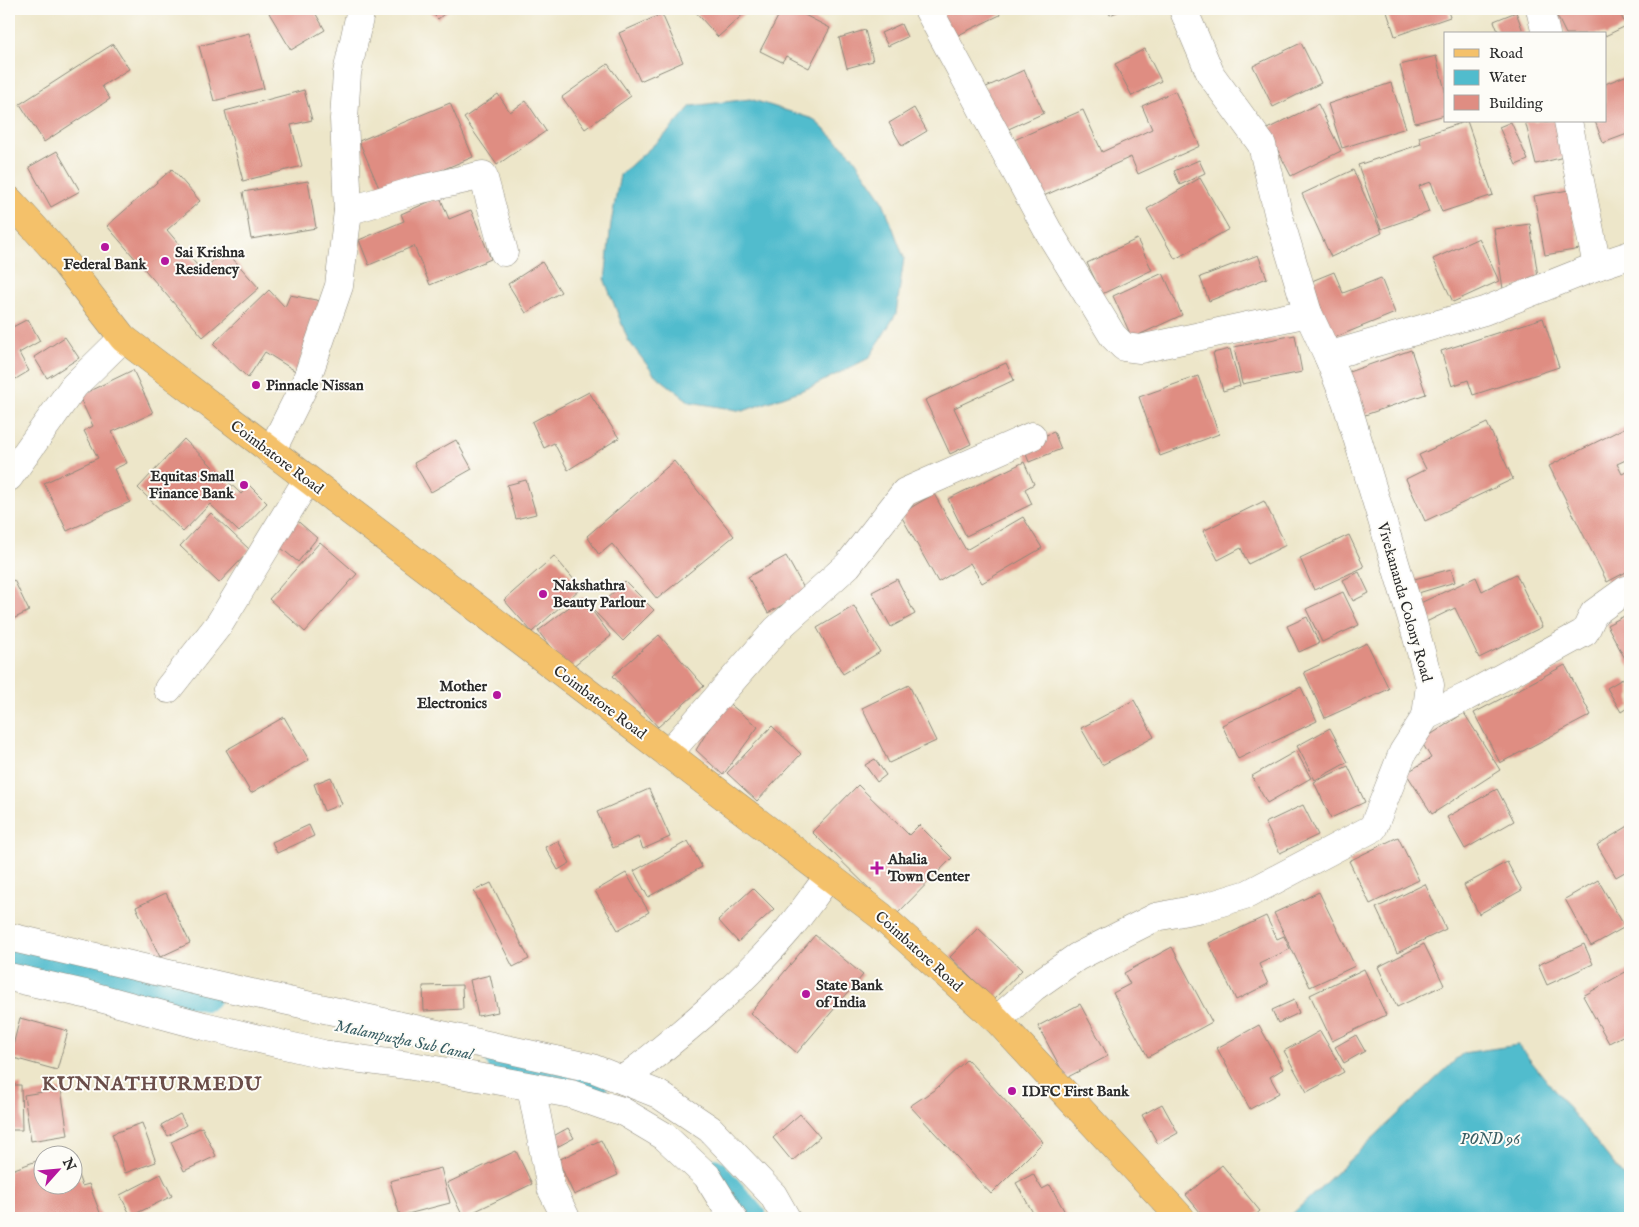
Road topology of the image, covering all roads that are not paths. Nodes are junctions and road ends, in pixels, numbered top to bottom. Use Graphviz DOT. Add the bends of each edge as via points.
graph roads {
  1 [pos="361,9"];
  2 [pos="928,9"];
  3 [pos="1183,9"];
  4 [pos="1540,9"];
  5 [pos="1546,32"];
  6 [pos="1568,122"];
  7 [pos="9,200"];
  8 [pos="348,211"];
  9 [pos="504,252"];
  10 [pos="1630,255"];
  11 [pos="1597,266"];
  12 [pos="1308,313"];
  13 [pos="123,338"];
  14 [pos="1328,356"];
  15 [pos="1032,436"];
  16 [pos="271,452"];
  17 [pos="9,477"];
  18 [pos="307,480"];
  19 [pos="1630,588"];
  20 [pos="168,689"];
  21 [pos="1426,716"];
  22 [pos="668,754"];
  23 [pos="829,876"];
  24 [pos="9,937"];
  25 [pos="9,977"];
  26 [pos="997,1020"];
  27 [pos="507,1049"];
  28 [pos="623,1080"];
  29 [pos="501,1081"];
  30 [pos="530,1087"];
  31 [pos="566,1218"];
  32 [pos="733,1218"];
  33 [pos="786,1218"];
  34 [pos="1181,1218"];
  1 -- 8 [label="street" via="347,73 344,119"];
  2 -- 12 [label="street" via="1048,229 1113,336 1124,347 1140,349"];
  3 -- 12 [label="street, Vivekananda Colony Road" via="1211,75 1262,145 1279,217"];
  4 -- 5 [label="street"];
  6 -- 11 [label="street"];
  7 -- 13 [label="main road, Coimbatore Road" via="54,249"];
  8 -- 9 [label="street" via="417,190 483,175"];
  8 -- 16 [label="street" via="339,286 305,384"];
  10 -- 11 [label="street"];
  11 -- 14 [label="street" via="1484,311"];
  12 -- 14 [label="street, Vivekananda Colony Road"];
  13 -- 16 [label="main road, Coimbatore Road"];
  13 -- 17 [label="street" via="74,386"];
  14 -- 21 [label="street, Vivekananda Colony Road" via="1369,474 1425,666 1430,685"];
  15 -- 22 [label="street" via="905,492 848,564 776,630"];
  16 -- 18 [label="main road, Coimbatore Road"];
  18 -- 20 [label="street" via="220,623"];
  18 -- 22 [label="main road, Coimbatore Road"];
  19 -- 21 [label="street" via="1594,613 1585,632"];
  21 -- 26 [label="street, Vivekananda Colony Road" via="1403,752 1373,828 1248,894 1156,917 1077,957 1034,987"];
  22 -- 23 [label="main road, Coimbatore Road"];
  23 -- 26 [label="main road, Coimbatore Road" via="881,916"];
  23 -- 28 [label="street" via="787,931 740,980 684,1032"];
  24 -- 27 [label="street"];
  25 -- 29 [label="street" via="323,1054"];
  26 -- 34 [label="main road, Coimbatore Road"];
  27 -- 28 [label="street" via="592,1068"];
  27 -- 29 [label="street"];
  28 -- 33 [label="street" via="658,1094 710,1129 773,1195"];
  29 -- 30 [label="street"];
  30 -- 31 [label="street" via="551,1188"];
  30 -- 32 [label="street" via="571,1094 622,1111 664,1136 708,1176"];
}
